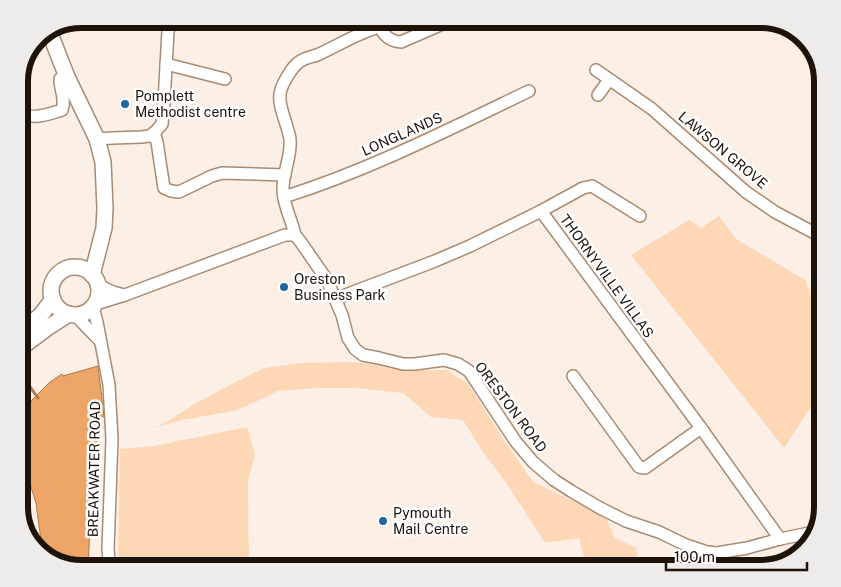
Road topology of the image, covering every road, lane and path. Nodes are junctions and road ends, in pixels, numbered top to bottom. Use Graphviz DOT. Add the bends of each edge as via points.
graph roads {
  1 [pos="169,28"];
  2 [pos="372,28"];
  3 [pos="381,28"];
  4 [pos="433,28"];
  5 [pos="51,37"];
  6 [pos="166,64"];
  7 [pos="596,70"];
  8 [pos="67,77"];
  9 [pos="225,79"];
  10 [pos="609,80"];
  11 [pos="528,91"];
  12 [pos="598,95"];
  13 [pos="28,115"];
  14 [pos="154,133"];
  15 [pos="97,140"];
  16 [pos="285,175"];
  17 [pos="284,200"];
  18 [pos="541,211"];
  19 [pos="640,216"];
  20 [pos="814,233"];
  21 [pos="294,235"];
  22 [pos="100,242"];
  23 [pos="77,268"];
  24 [pos="95,280"];
  25 [pos="125,295"];
  26 [pos="335,299"];
  27 [pos="53,300"];
  28 [pos="94,306"];
  29 [pos="72,315"];
  30 [pos="28,326"];
  31 [pos="100,341"];
  32 [pos="28,342"];
  33 [pos="573,376"];
  34 [pos="701,428"];
  35 [pos="806,534"];
  36 [pos="780,539"];
  37 [pos="707,552"];
  38 [pos="109,560"];
  39 [pos="709,560"];
  1 -- 6 [label="street"];
  2 -- 16 [label="street" via="299,62 288,75 279,95 290,140"];
  3 -- 4 [label="street" via="393,42"];
  5 -- 8 [label="street"];
  6 -- 9 [label="street"];
  6 -- 14 [label="street" via="162,124"];
  7 -- 10 [label="street, LAWSON GROVE"];
  8 -- 13 [label="street" via="60,79 64,102 62,110 41,116"];
  8 -- 15 [label="street"];
  10 -- 12 [label="street"];
  10 -- 20 [label="street, LAWSON GROVE" via="652,110 746,192"];
  11 -- 17 [label="street, LONGLANDS" via="389,158"];
  14 -- 15 [label="street" via="141,138"];
  14 -- 16 [label="street" via="164,188 172,191 178,192 222,173"];
  15 -- 22 [label="street" via="103,162 105,208"];
  16 -- 17 [label="street"];
  17 -- 21 [label="street"];
  18 -- 19 [label="street" via="592,186"];
  18 -- 26 [label="street, THORNYVILLE VILLAS" via="470,246"];
  18 -- 34 [label="street, THORNYVILLE VILLAS"];
  21 -- 25 [label="street" via="260,244"];
  21 -- 26 [label="street, ORESTON ROAD" via="327,280"];
  22 -- 23 [label="street"];
  22 -- 24 [label="street"];
  23 -- 24 [label="street"];
  23 -- 27 [label="street" via="69,268 57,276 52,288"];
  24 -- 25 [label="street" via="113,292"];
  24 -- 28 [label="street" via="99,291"];
  25 -- 28 [label="street"];
  26 -- 37 [label="street, ORESTON ROAD" via="354,349 363,355 403,364 444,360 458,364 469,371 516,442 554,480 626,521"];
  27 -- 29 [label="street" via="62,311"];
  27 -- 30 [label="street"];
  28 -- 29 [label="street" via="88,312"];
  28 -- 31 [label="street, BREAKWATER ROAD"];
  29 -- 31 [label="street"];
  29 -- 32 [label="street"];
  31 -- 38 [label="street, BREAKWATER ROAD" via="109,385 112,438"];
  33 -- 34 [label="street" via="639,468 645,468"];
  34 -- 36 [label="street, THORNYVILLE VILLAS"];
  35 -- 36 [label="street, ORESTON ROAD"];
  36 -- 37 [label="street, ORESTON ROAD" via="747,548"];
  37 -- 39 [label="street"];
}
